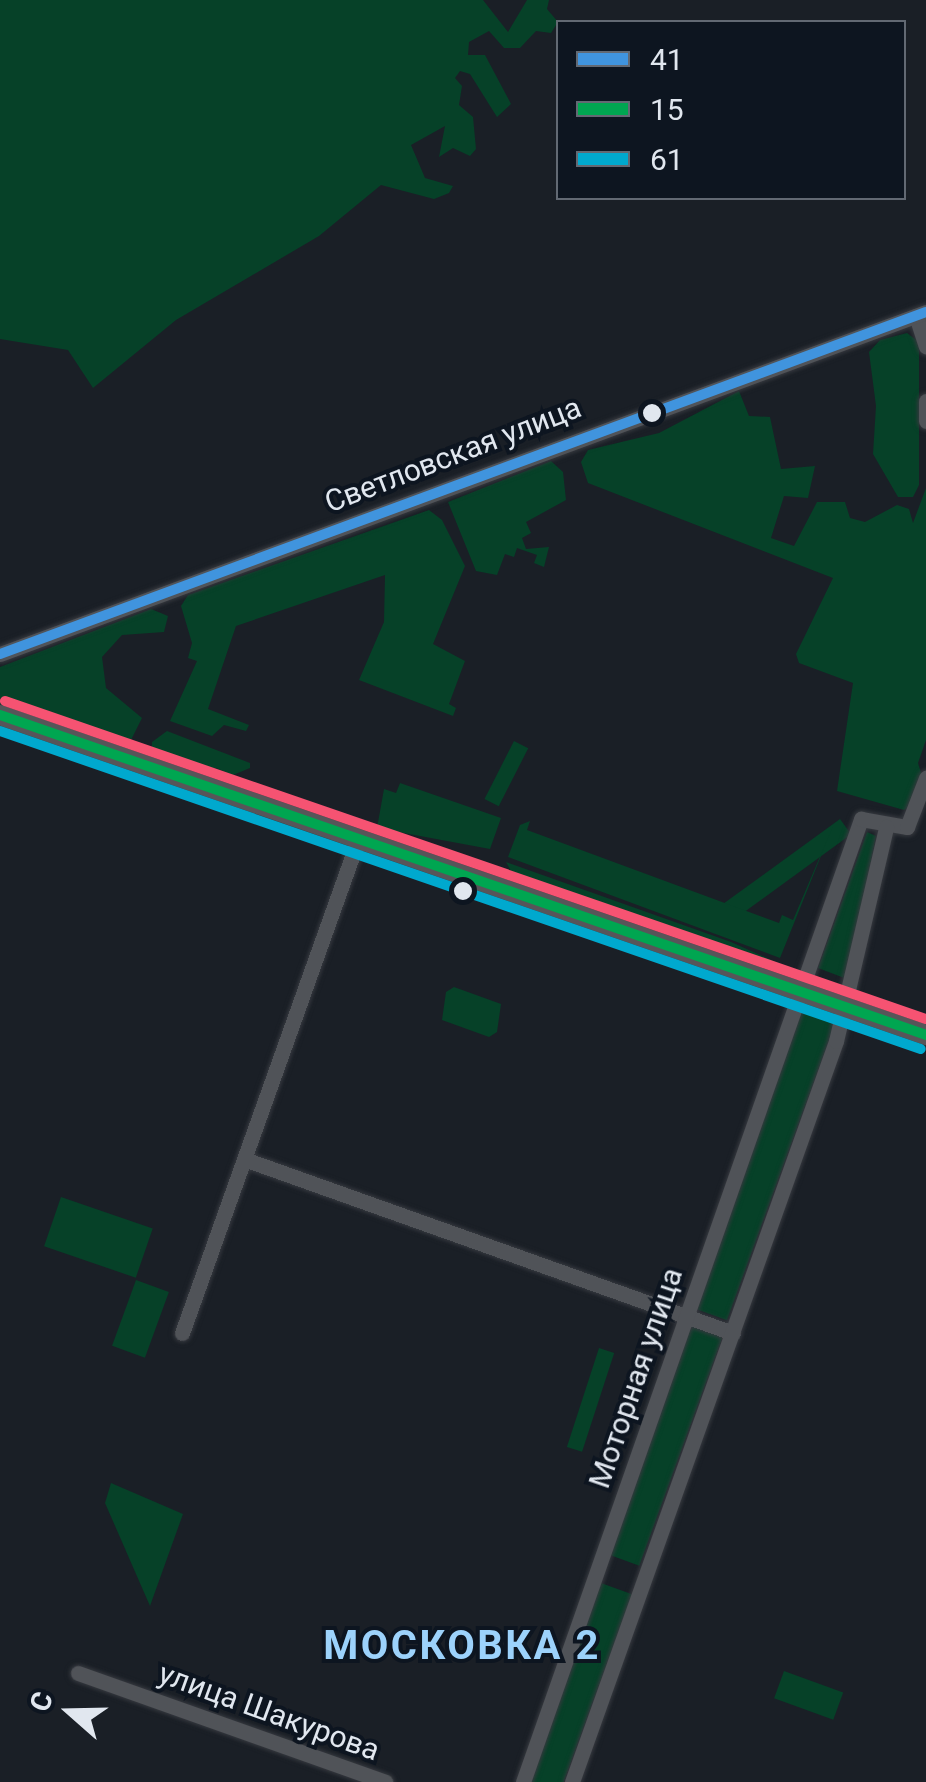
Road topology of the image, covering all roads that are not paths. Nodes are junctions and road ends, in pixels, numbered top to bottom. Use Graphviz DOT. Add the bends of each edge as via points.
graph roads {
  1 [pos="921,314"];
  2 [pos="926,346"];
  3 [pos="926,401"];
  4 [pos="926,420"];
  5 [pos="0,654"];
  6 [pos="0,715"];
  7 [pos="926,778"];
  8 [pos="926,824"];
  9 [pos="886,827"];
  10 [pos="907,827"];
  11 [pos="359,836"];
  12 [pos="798,991"];
  13 [pos="846,1008"];
  14 [pos="926,1035"];
  15 [pos="244,1159"];
  16 [pos="686,1317"];
  17 [pos="182,1332"];
  18 [pos="733,1333"];
  19 [pos="78,1673"];
  20 [pos="384,1782"];
  21 [pos="523,1782"];
  22 [pos="572,1782"];
  1 -- 2 [label="street"];
  1 -- 5 [label="street, Светловская улица"];
  3 -- 4 [label="street"];
  6 -- 11 [label="main road"];
  7 -- 10 [label="street"];
  8 -- 10 [label="street"];
  9 -- 10 [label="street"];
  9 -- 12 [label="street, Моторная улица" via="861,818"];
  9 -- 13 [label="street"];
  11 -- 12 [label="main road"];
  11 -- 15 [label="street"];
  12 -- 13 [label="main road"];
  12 -- 16 [label="street, Моторная улица"];
  13 -- 14 [label="main road"];
  13 -- 18 [label="street"];
  15 -- 16 [label="street"];
  15 -- 17 [label="street"];
  16 -- 18 [label="street"];
  16 -- 21 [label="street, Моторная улица"];
  18 -- 22 [label="street"];
  19 -- 20 [label="street, улица Шакурова"];
}
